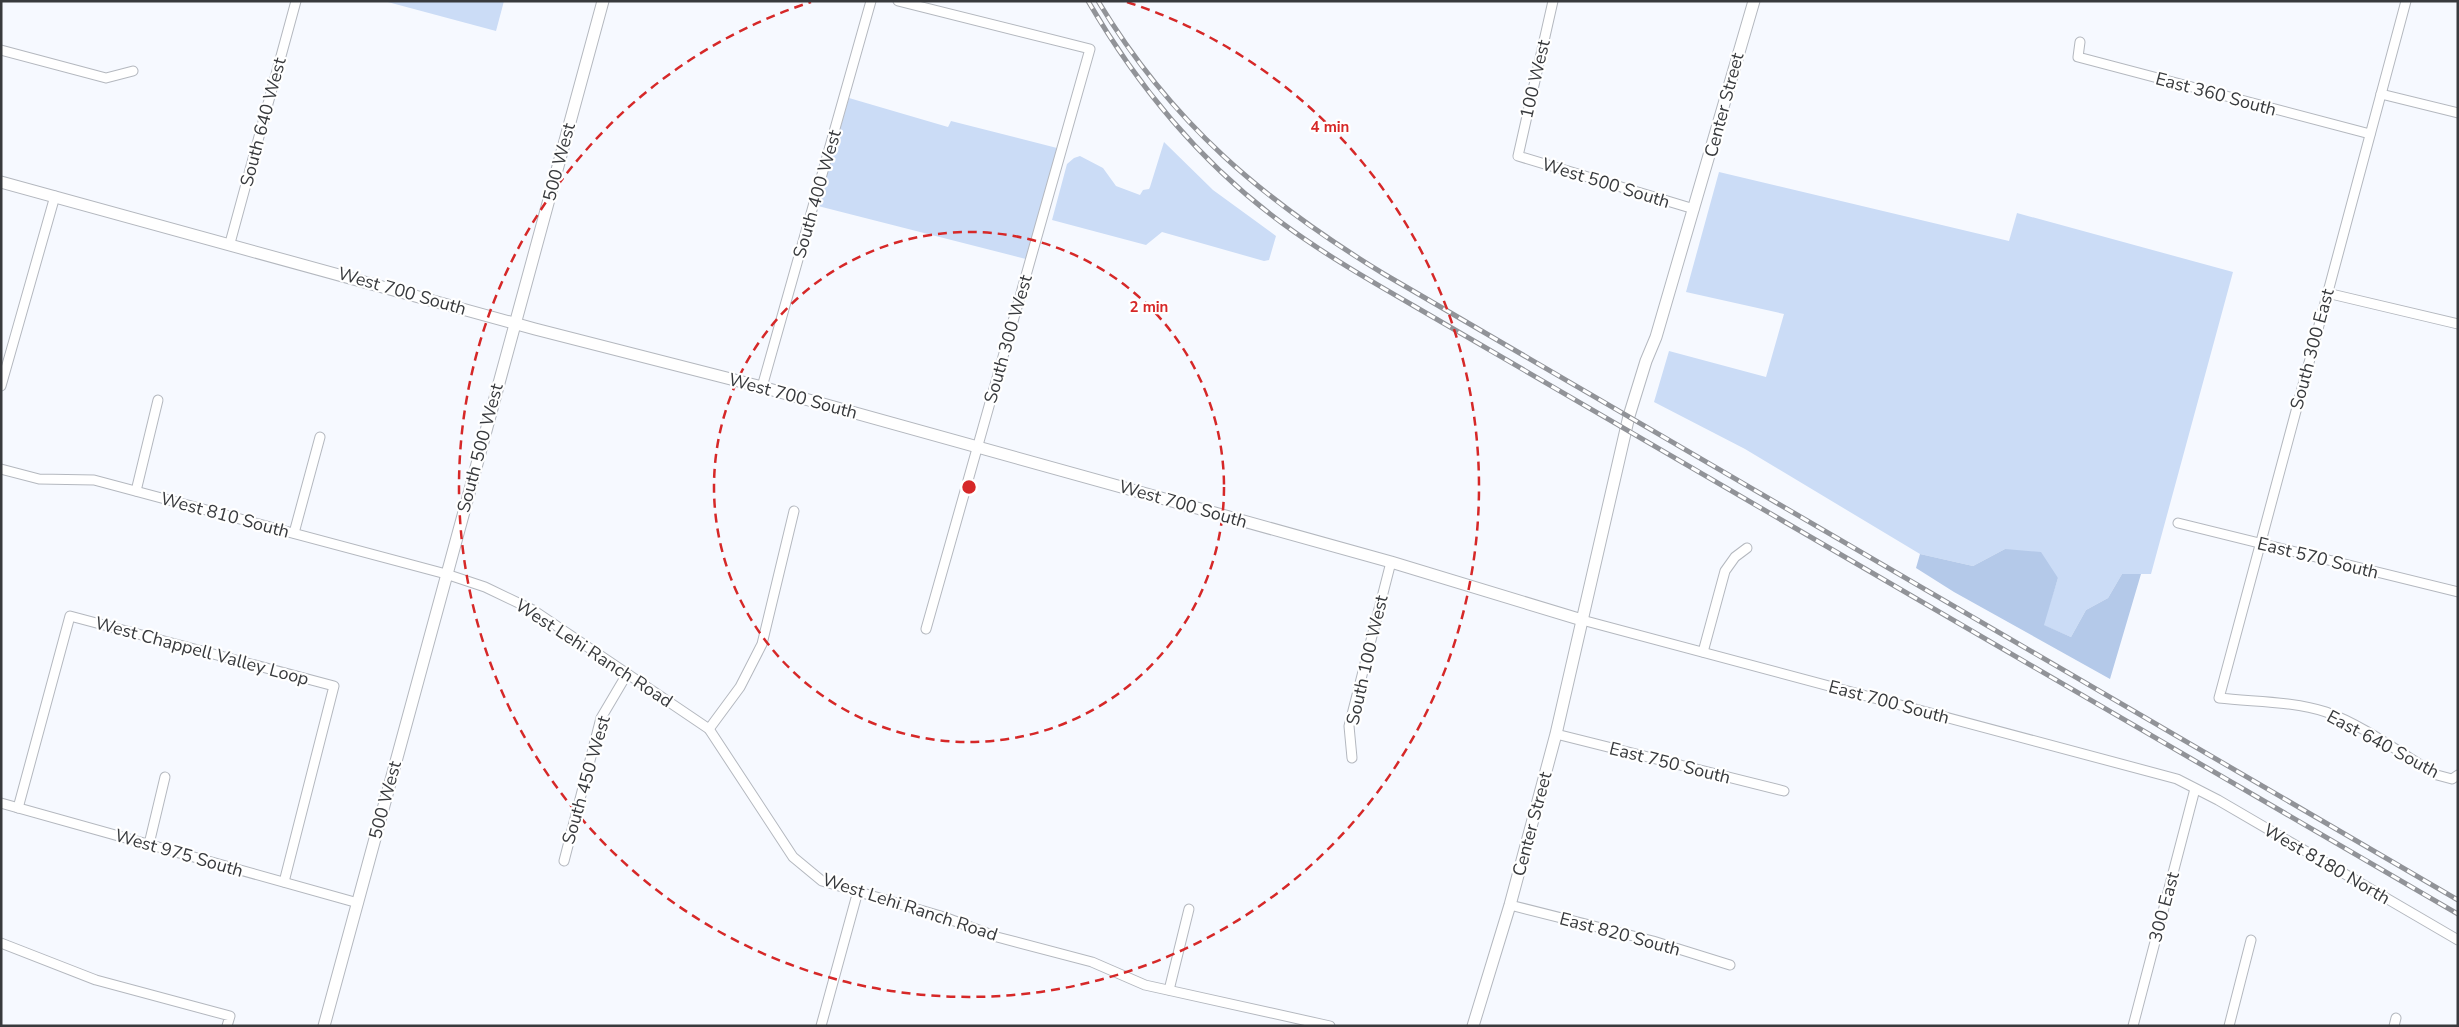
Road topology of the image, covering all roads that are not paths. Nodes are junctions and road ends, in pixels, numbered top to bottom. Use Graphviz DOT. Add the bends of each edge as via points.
graph roads {
  1 [pos="296,1"];
  2 [pos="603,1"];
  3 [pos="871,1"];
  4 [pos="898,1"];
  5 [pos="1553,1"];
  6 [pos="1754,1"];
  7 [pos="2406,1"];
  8 [pos="2080,42"];
  9 [pos="1,50"];
  10 [pos="133,71"];
  11 [pos="2380,94"];
  12 [pos="2458,113"];
  13 [pos="2370,134"];
  14 [pos="1518,156"];
  15 [pos="1,182"];
  16 [pos="55,196"];
  17 [pos="1694,209"];
  18 [pos="230,243"];
  19 [pos="2327,293"];
  20 [pos="514,323"];
  21 [pos="2458,324"];
  22 [pos="1,386"];
  23 [pos="762,387"];
  24 [pos="158,400"];
  25 [pos="320,437"];
  26 [pos="977,447"];
  27 [pos="1,469"];
  28 [pos="136,491"];
  29 [pos="794,511"];
  30 [pos="2178,523"];
  31 [pos="294,533"];
  32 [pos="2260,544"];
  33 [pos="1746,548"];
  34 [pos="1391,562"];
  35 [pos="446,574"];
  36 [pos="2458,592"];
  37 [pos="1582,620"];
  38 [pos="926,629"];
  39 [pos="1703,652"];
  40 [pos="626,674"];
  41 [pos="2219,698"];
  42 [pos="709,729"];
  43 [pos="1556,734"];
  44 [pos="1352,758"];
  45 [pos="2458,776"];
  46 [pos="165,777"];
  47 [pos="2195,788"];
  48 [pos="1784,791"];
  49 [pos="1,803"];
  50 [pos="18,808"];
  51 [pos="150,844"];
  52 [pos="564,861"];
  53 [pos="284,882"];
  54 [pos="858,891"];
  55 [pos="358,903"];
  56 [pos="1510,905"];
  57 [pos="1189,909"];
  58 [pos="2251,940"];
  59 [pos="2458,940"];
  60 [pos="1,943"];
  61 [pos="1730,965"];
  62 [pos="1169,990"];
  63 [pos="227,1026"];
  64 [pos="324,1026"];
  65 [pos="821,1026"];
  66 [pos="1330,1026"];
  67 [pos="1473,1026"];
  68 [pos="2133,1026"];
  69 [pos="2229,1026"];
  1 -- 18 [label="street, South 640 West"];
  2 -- 20 [label="street, 500 West"];
  3 -- 23 [label="street, South 400 West"];
  4 -- 26 [label="street, South 300 West" via="1090,49"];
  5 -- 14 [label="street, 100 West"];
  6 -- 17 [label="street, Center Street"];
  7 -- 11 [label="street, South 300 East"];
  8 -- 13 [label="street, East 360 South" via="2078,57"];
  9 -- 10 [label="street" via="106,78"];
  11 -- 12 [label="street"];
  11 -- 13 [label="street, South 300 East"];
  13 -- 19 [label="street, South 300 East"];
  14 -- 17 [label="street, West 500 South"];
  15 -- 16 [label="street, West 700 South"];
  16 -- 18 [label="street, West 700 South"];
  16 -- 22 [label="street"];
  17 -- 37 [label="street, Center Street" via="1656,337 1653,363 1613,490"];
  18 -- 20 [label="street, West 700 South"];
  19 -- 21 [label="street"];
  19 -- 32 [label="street, South 300 East"];
  20 -- 23 [label="street, West 700 South"];
  20 -- 35 [label="street, South 500 West"];
  23 -- 26 [label="street, West 700 South"];
  24 -- 28 [label="street"];
  25 -- 31 [label="street"];
  26 -- 34 [label="street, West 700 South"];
  26 -- 38 [label="street, South 300 West"];
  27 -- 28 [label="street, West 810 South" via="39,479 94,480"];
  28 -- 31 [label="street, West 810 South"];
  29 -- 42 [label="street" via="762,644 740,688"];
  30 -- 32 [label="street, East 570 South"];
  31 -- 35 [label="street, West 810 South"];
  32 -- 36 [label="street, East 570 South"];
  32 -- 41 [label="street, South 300 East"];
  33 -- 39 [label="street" via="1725,570"];
  34 -- 37 [label="street, West 700 South"];
  34 -- 44 [label="street, South 100 West" via="1349,726"];
  35 -- 40 [label="street, West Lehi Ranch Road" via="485,587 533,610"];
  35 -- 55 [label="street, 500 West"];
  37 -- 39 [label="street, East 700 South"];
  37 -- 43 [label="street, Center Street"];
  39 -- 47 [label="street, East 700 South" via="2176,779"];
  40 -- 42 [label="street, West Lehi Ranch Road"];
  40 -- 52 [label="street, South 450 West" via="601,718"];
  41 -- 45 [label="street, East 640 South" via="2326,712 2437,775 2452,779"];
  42 -- 54 [label="street, West Lehi Ranch Road" via="793,858 822,881"];
  43 -- 48 [label="street, East 750 South"];
  43 -- 56 [label="street, Center Street"];
  46 -- 51 [label="street"];
  47 -- 59 [label="street, West 8180 North"];
  47 -- 68 [label="street, 300 East"];
  49 -- 50 [label="street, West 975 South"];
  50 -- 51 [label="street, West 975 South"];
  50 -- 53 [label="street, West Chappell Valley Loop" via="70,616 334,686"];
  51 -- 53 [label="street, West 975 South"];
  53 -- 55 [label="street, West 975 South"];
  54 -- 62 [label="street, West Lehi Ranch Road" via="997,937 1092,962 1145,985"];
  54 -- 65 [label="street"];
  55 -- 64 [label="street, 500 West"];
  56 -- 61 [label="street, East 820 South" via="1653,941"];
  56 -- 67 [label="street, Center Street"];
  57 -- 62 [label="street"];
  58 -- 69 [label="street"];
  60 -- 63 [label="street" via="96,980 230,1016"];
  62 -- 66 [label="street, West Lehi Ranch Road"];
}
